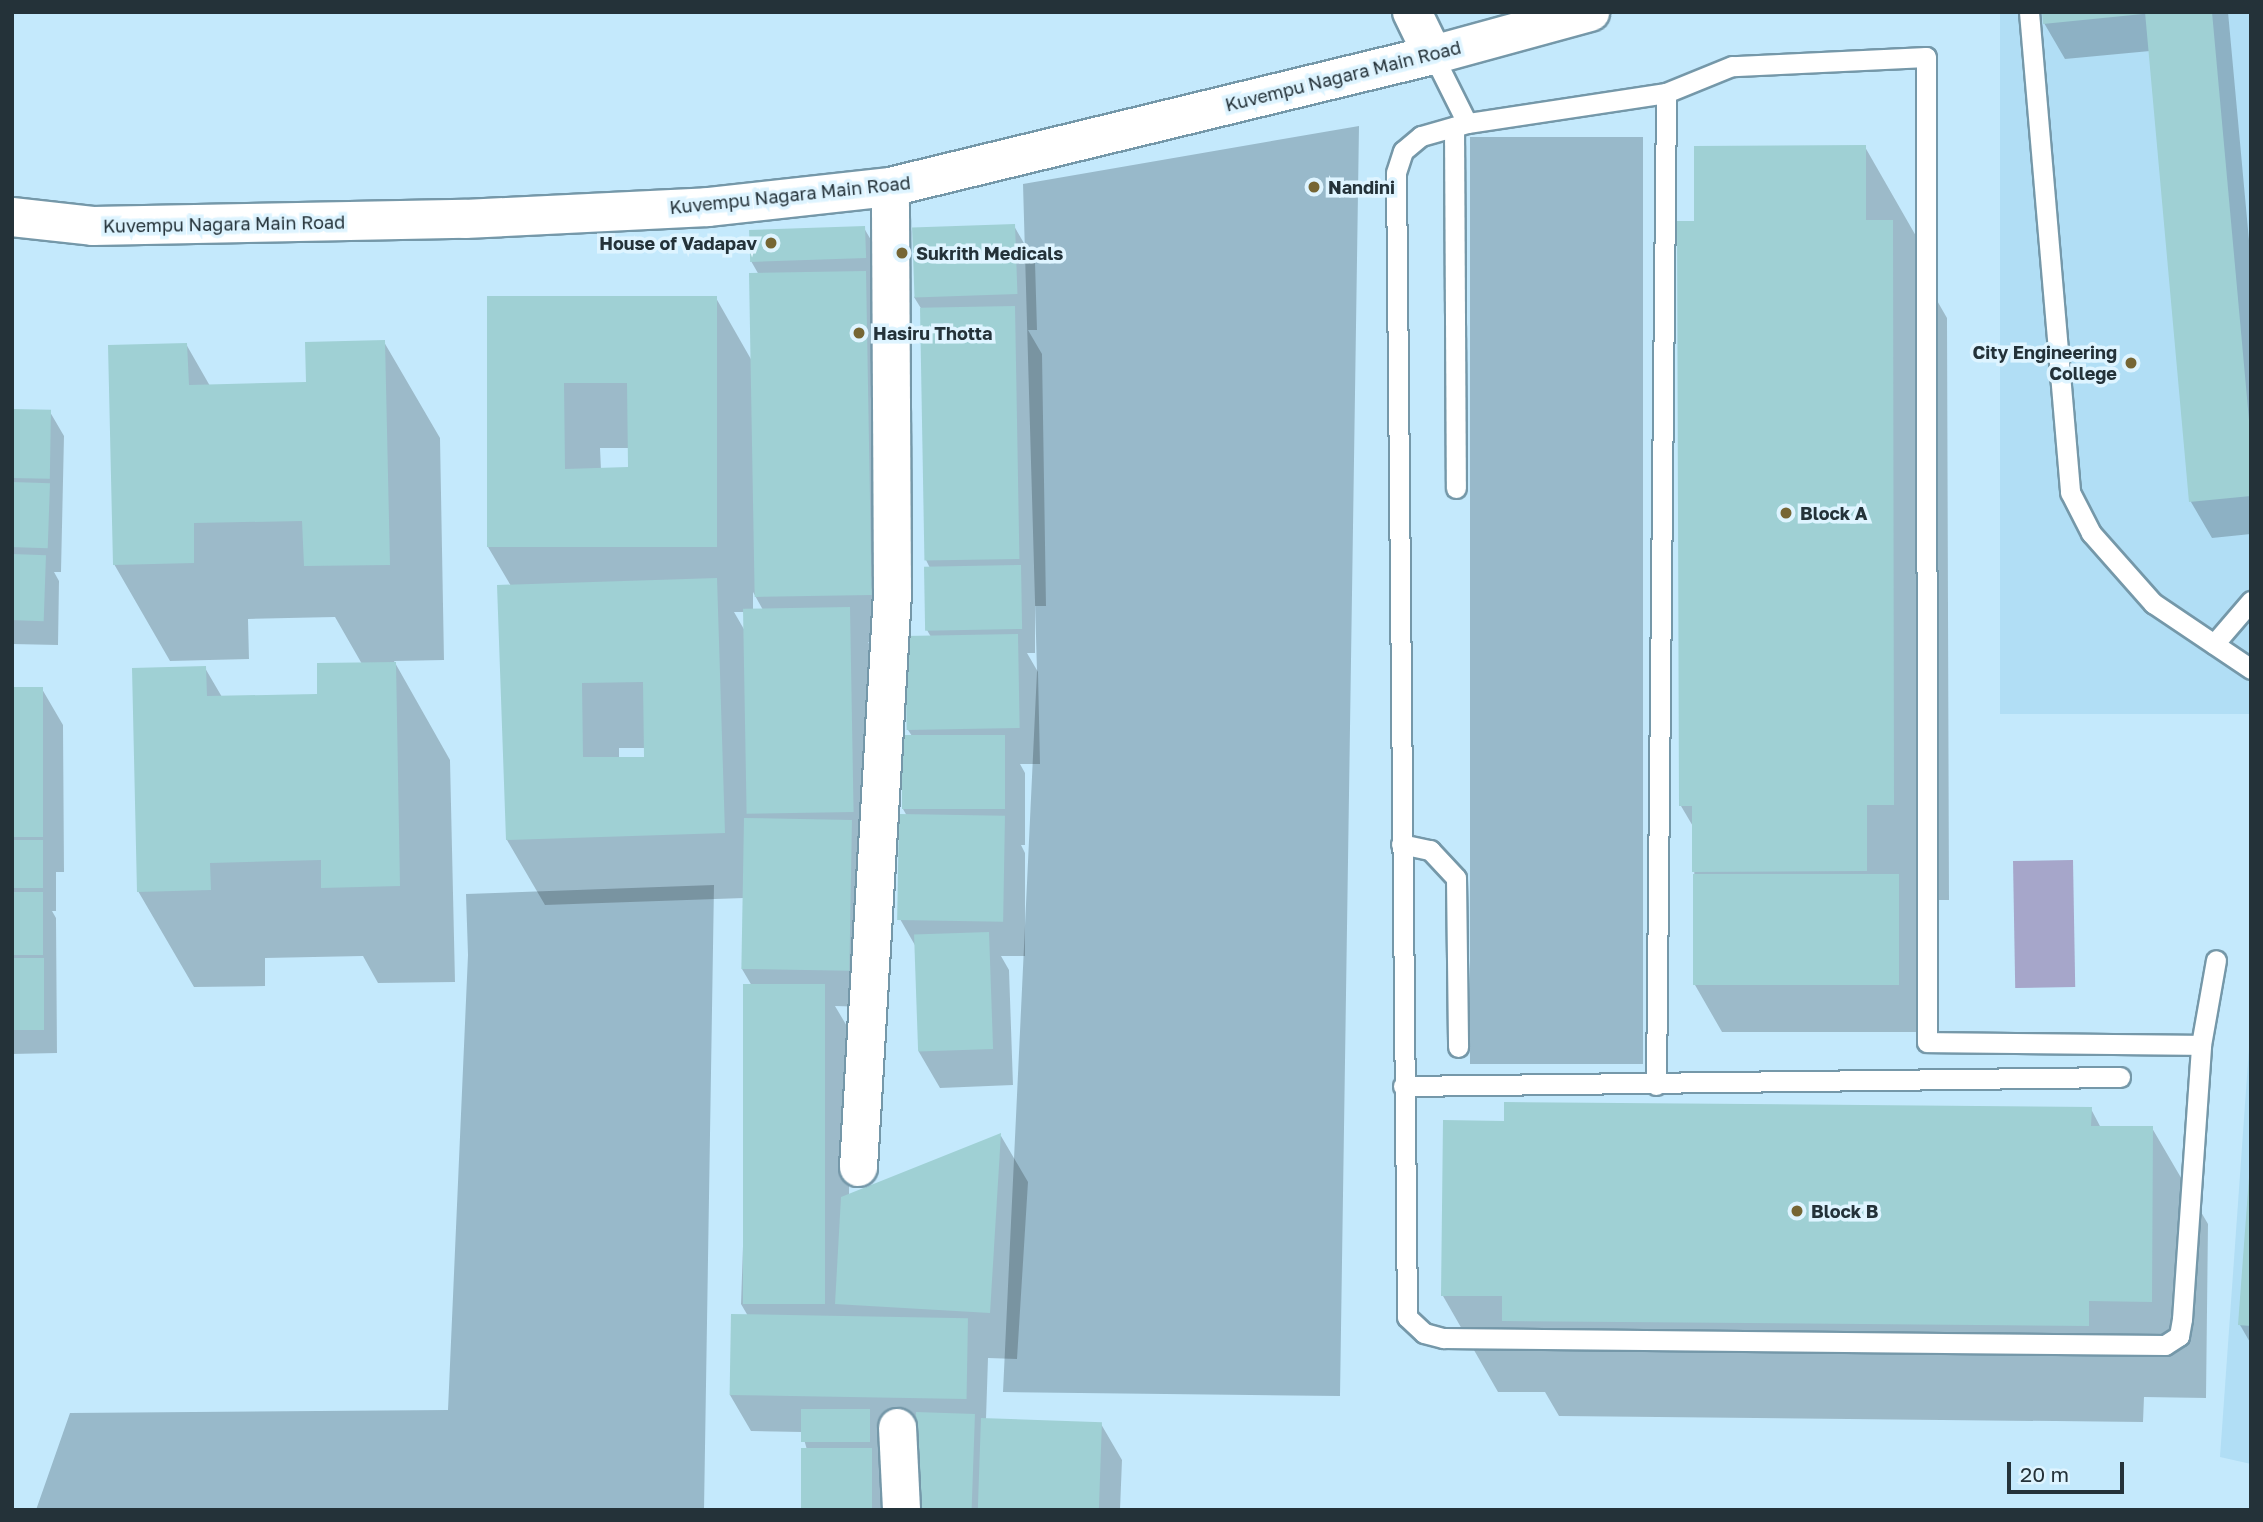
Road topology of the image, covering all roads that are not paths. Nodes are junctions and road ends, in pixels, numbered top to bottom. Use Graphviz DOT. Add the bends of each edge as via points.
graph roads {
  1 [pos="1412,12"];
  2 [pos="1590,12"];
  3 [pos="2029,12"];
  4 [pos="1433,55"];
  5 [pos="1666,93"];
  6 [pos="1461,125"];
  7 [pos="890,187"];
  8 [pos="12,217"];
  9 [pos="1455,488"];
  10 [pos="2251,601"];
  11 [pos="2214,644"];
  12 [pos="2251,669"];
  13 [pos="1401,844"];
  14 [pos="2216,960"];
  15 [pos="2201,1045"];
  16 [pos="1458,1047"];
  17 [pos="2120,1077"];
  18 [pos="1656,1085"];
  19 [pos="1403,1086"];
  20 [pos="858,1167"];
  21 [pos="897,1427"];
  22 [pos="901,1510"];
  1 -- 4 [label="street"];
  2 -- 4 [label="street, Kuvempu Nagara Main Road"];
  3 -- 11 [label="lane" via="2070,492 2091,533 2153,603"];
  4 -- 6 [label="lane"];
  4 -- 7 [label="street, Kuvempu Nagara Main Road"];
  5 -- 6 [label="lane"];
  5 -- 15 [label="lane" via="1732,66 1926,57 1927,1042"];
  5 -- 18 [label="lane"];
  6 -- 9 [label="lane"];
  6 -- 13 [label="lane" via="1421,136 1403,151 1396,173"];
  7 -- 8 [label="street, Kuvempu Nagara Main Road" via="708,207 466,219 93,226"];
  7 -- 20 [label="street" via="892,593"];
  10 -- 11 [label="lane"];
  11 -- 12 [label="lane"];
  13 -- 16 [label="lane" via="1430,850 1456,878"];
  13 -- 19 [label="lane"];
  14 -- 15 [label="lane"];
  15 -- 19 [label="lane" via="2182,1319 2179,1336 2165,1345 1443,1338 1424,1333 1407,1317"];
  17 -- 18 [label="lane"];
  18 -- 19 [label="lane"];
  21 -- 22 [label="street"];
}
